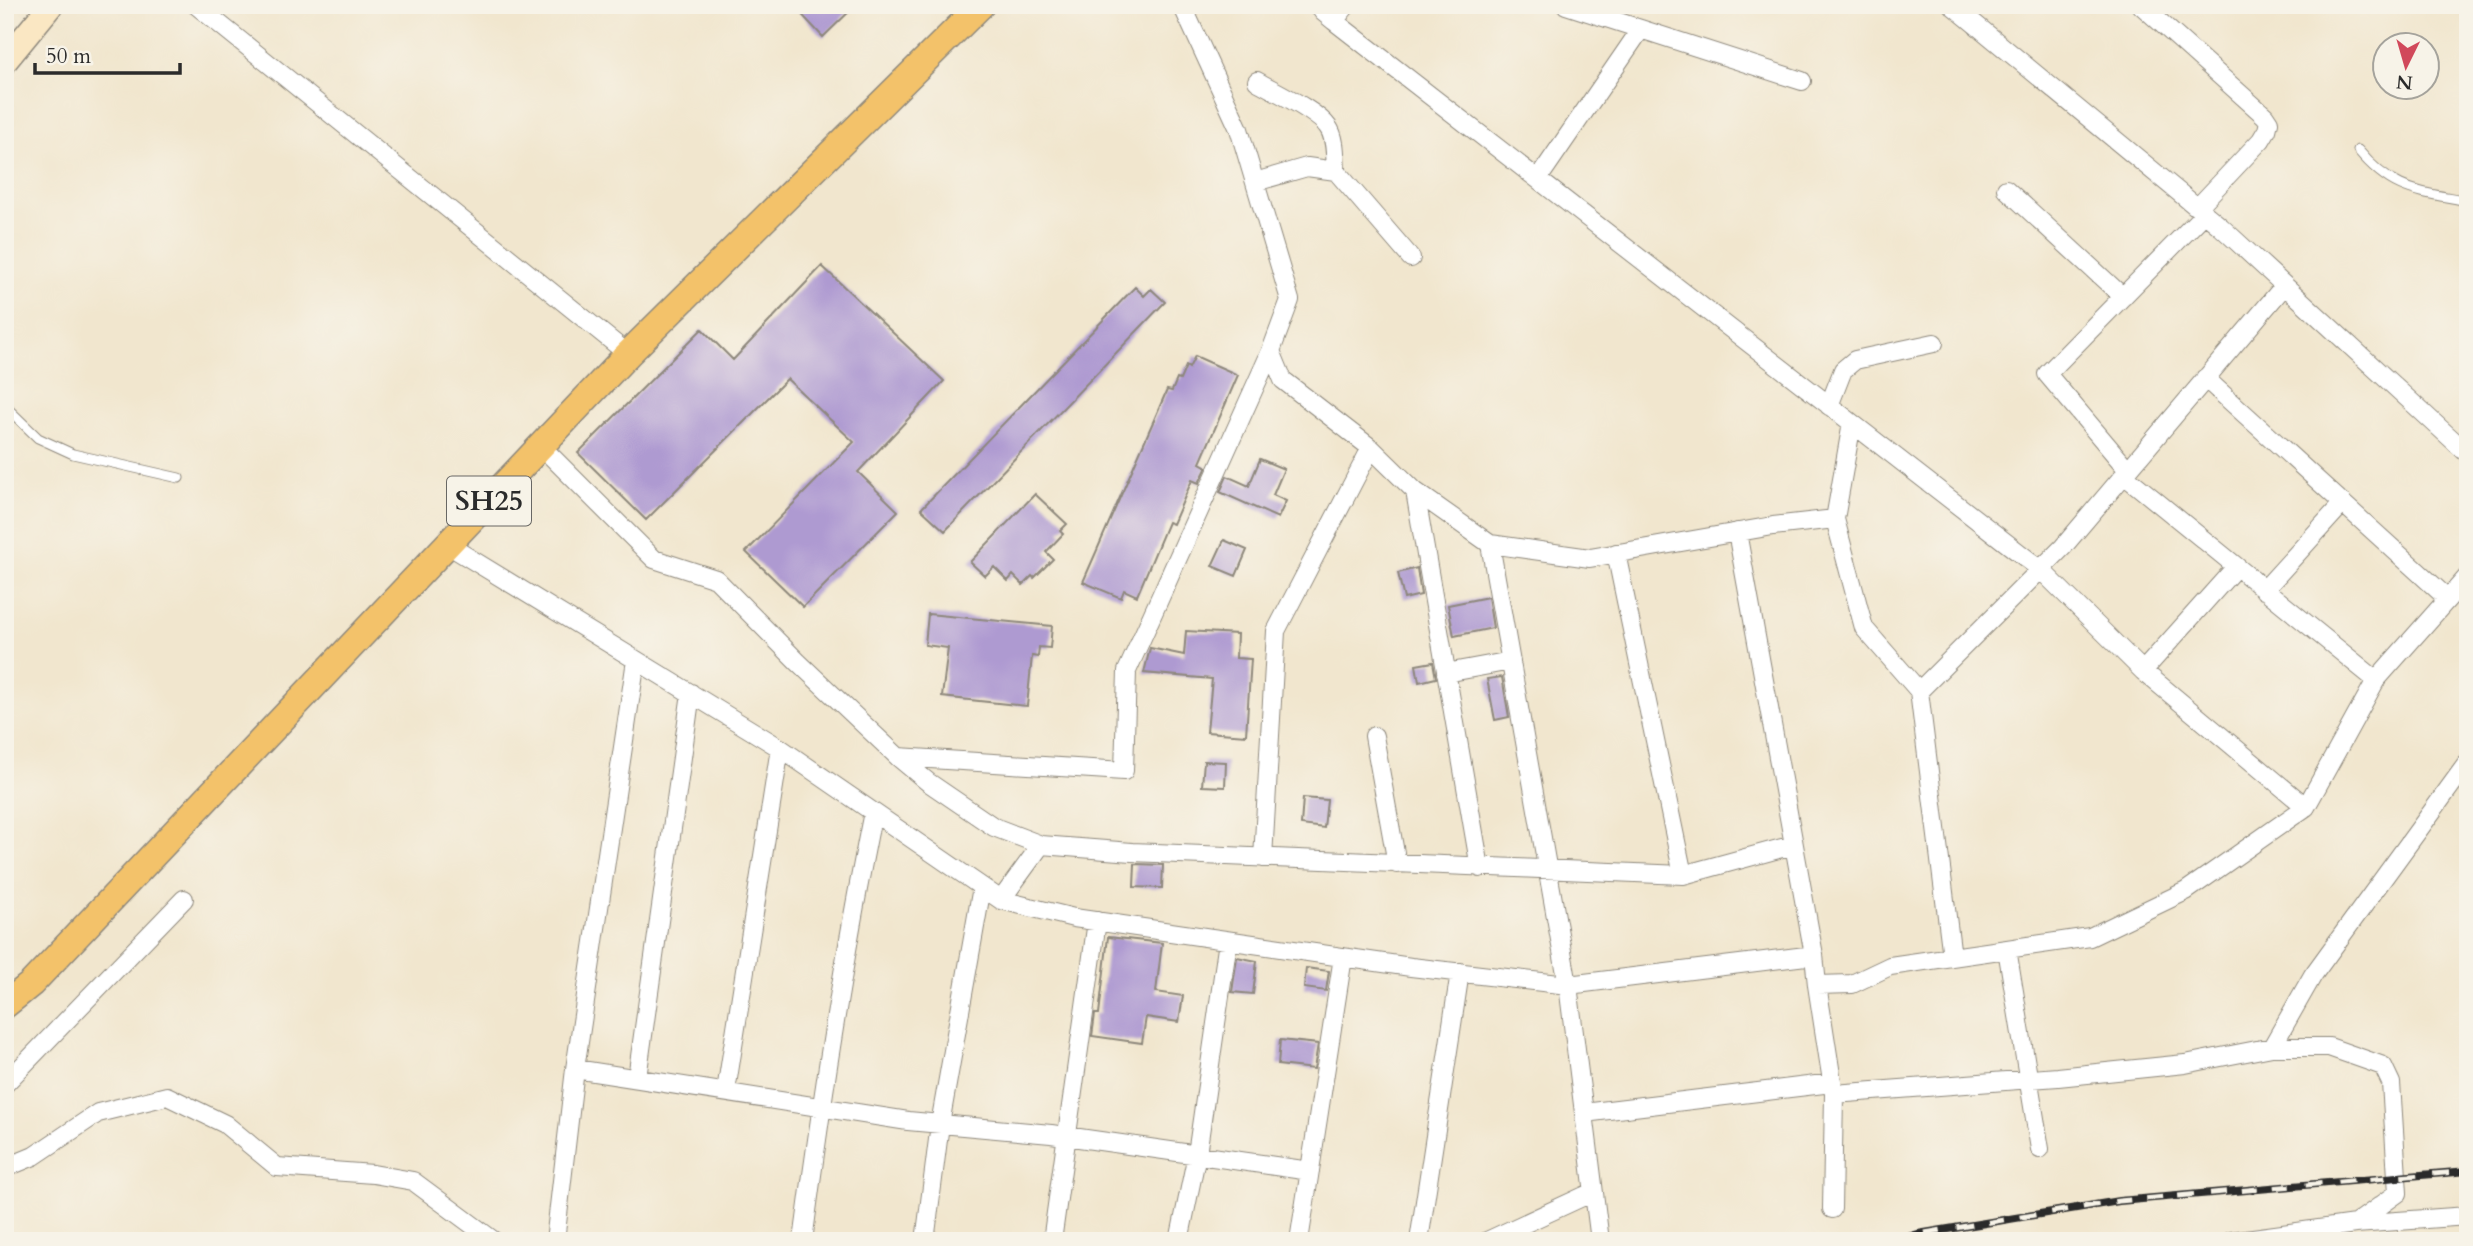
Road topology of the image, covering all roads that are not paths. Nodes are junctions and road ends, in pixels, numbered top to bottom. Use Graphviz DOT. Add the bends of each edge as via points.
graph roads {
  1 [pos="32,5"];
  2 [pos="51,5"];
  3 [pos="196,5"];
  4 [pos="981,5"];
  5 [pos="1182,5"];
  6 [pos="1318,5"];
  7 [pos="1347,5"];
  8 [pos="1566,5"];
  9 [pos="1952,5"];
  10 [pos="2141,5"];
  11 [pos="1334,21"];
  12 [pos="1641,29"];
  13 [pos="5,35"];
  14 [pos="5,61"];
  15 [pos="1257,80"];
  16 [pos="1802,81"];
  17 [pos="2358,150"];
  18 [pos="1336,171"];
  19 [pos="1538,179"];
  20 [pos="1255,182"];
  21 [pos="2006,189"];
  22 [pos="2468,201"];
  23 [pos="2201,210"];
  24 [pos="1411,258"];
  25 [pos="2284,286"];
  26 [pos="2123,297"];
  27 [pos="1934,343"];
  28 [pos="1271,351"];
  29 [pos="628,354"];
  30 [pos="2206,378"];
  31 [pos="1829,405"];
  32 [pos="5,406"];
  33 [pos="1852,423"];
  34 [pos="541,446"];
  35 [pos="1371,448"];
  36 [pos="2468,454"];
  37 [pos="2126,473"];
  38 [pos="179,478"];
  39 [pos="1415,491"];
  40 [pos="2343,503"];
  41 [pos="1835,519"];
  42 [pos="1737,531"];
  43 [pos="448,544"];
  44 [pos="1490,544"];
  45 [pos="1616,553"];
  46 [pos="2236,567"];
  47 [pos="2040,569"];
  48 [pos="2468,576"];
  49 [pos="2264,590"];
  50 [pos="2447,598"];
  51 [pos="636,660"];
  52 [pos="1511,661"];
  53 [pos="2143,671"];
  54 [pos="1446,673"];
  55 [pos="2376,680"];
  56 [pos="1919,691"];
  57 [pos="691,693"];
  58 [pos="1374,736"];
  59 [pos="780,748"];
  60 [pos="898,757"];
  61 [pos="2468,762"];
  62 [pos="2306,807"];
  63 [pos="873,812"];
  64 [pos="1041,845"];
  65 [pos="1793,845"];
  66 [pos="1262,858"];
  67 [pos="1397,864"];
  68 [pos="1480,867"];
  69 [pos="1548,870"];
  70 [pos="1683,875"];
  71 [pos="982,887"];
  72 [pos="184,899"];
  73 [pos="1000,900"];
  74 [pos="1097,922"];
  75 [pos="1228,941"];
  76 [pos="2007,949"];
  77 [pos="1814,955"];
  78 [pos="1343,957"];
  79 [pos="1952,957"];
  80 [pos="1460,972"];
  81 [pos="1568,985"];
  82 [pos="1817,985"];
  83 [pos="5,1005"];
  84 [pos="2272,1047"];
  85 [pos="575,1069"];
  86 [pos="638,1078"];
  87 [pos="2030,1080"];
  88 [pos="5,1084"];
  89 [pos="1833,1088"];
  90 [pos="726,1091"];
  91 [pos="821,1107"];
  92 [pos="1584,1113"];
  93 [pos="940,1124"];
  94 [pos="1067,1136"];
  95 [pos="2040,1149"];
  96 [pos="1197,1154"];
  97 [pos="5,1168"];
  98 [pos="1310,1171"];
  99 [pos="1593,1192"];
  100 [pos="1832,1209"];
  101 [pos="2464,1215"];
  102 [pos="2355,1224"];
  103 [pos="2332,1234"];
  104 [pos="494,1241"];
  105 [pos="555,1241"];
  106 [pos="803,1241"];
  107 [pos="925,1241"];
  108 [pos="1052,1241"];
  109 [pos="1179,1241"];
  110 [pos="1299,1241"];
  111 [pos="1419,1241"];
  112 [pos="1487,1241"];
  113 [pos="1600,1241"];
  114 [pos="2231,1241"];
  1 -- 13 [label="main road"];
  2 -- 14 [label="main road"];
  3 -- 29 [label="street"];
  4 -- 29 [label="main road, SH25"];
  5 -- 20 [label="street" via="1239,129"];
  6 -- 11 [label="street"];
  7 -- 11 [label="street"];
  8 -- 12 [label="street"];
  9 -- 23 [label="street"];
  10 -- 23 [label="street" via="2269,122 2261,140"];
  11 -- 19 [label="street"];
  12 -- 16 [label="street"];
  12 -- 19 [label="street"];
  15 -- 18 [label="street" via="1328,126"];
  17 -- 22 [label="lane" via="2373,168 2402,187"];
  18 -- 20 [label="street" via="1307,167"];
  18 -- 24 [label="street"];
  19 -- 31 [label="street"];
  20 -- 28 [label="street" via="1290,300"];
  21 -- 26 [label="street"];
  23 -- 25 [label="street"];
  23 -- 26 [label="street"];
  25 -- 30 [label="street"];
  25 -- 36 [label="street"];
  26 -- 37 [label="street" via="2047,374"];
  27 -- 31 [label="street" via="1855,360 1843,370"];
  28 -- 35 [label="street" via="1283,380"];
  28 -- 60 [label="street" via="1128,671 1124,771"];
  29 -- 34 [label="main road, SH25"];
  30 -- 37 [label="street"];
  30 -- 40 [label="street"];
  31 -- 33 [label="street"];
  32 -- 38 [label="lane" via="38,438 73,454"];
  33 -- 41 [label="street"];
  33 -- 47 [label="street"];
  34 -- 43 [label="main road, SH25"];
  34 -- 60 [label="street" via="654,559 716,579"];
  35 -- 39 [label="street"];
  35 -- 66 [label="street" via="1276,631"];
  37 -- 46 [label="street"];
  37 -- 47 [label="street"];
  39 -- 44 [label="street"];
  39 -- 54 [label="street"];
  40 -- 49 [label="street"];
  40 -- 50 [label="street"];
  41 -- 42 [label="street"];
  41 -- 56 [label="street" via="1864,628"];
  42 -- 45 [label="street"];
  42 -- 65 [label="street"];
  43 -- 51 [label="street"];
  43 -- 83 [label="main road, SH25" via="32,984"];
  44 -- 45 [label="street" via="1590,558"];
  44 -- 52 [label="street"];
  45 -- 70 [label="street"];
  46 -- 49 [label="street"];
  46 -- 53 [label="street"];
  47 -- 53 [label="street"];
  47 -- 56 [label="street"];
  48 -- 50 [label="street"];
  49 -- 55 [label="street"];
  50 -- 55 [label="street"];
  51 -- 57 [label="street"];
  51 -- 85 [label="street"];
  52 -- 54 [label="street"];
  52 -- 69 [label="street"];
  53 -- 62 [label="street"];
  54 -- 68 [label="street"];
  55 -- 62 [label="street"];
  56 -- 79 [label="street"];
  57 -- 59 [label="street"];
  57 -- 86 [label="street"];
  58 -- 67 [label="street"];
  59 -- 63 [label="street"];
  59 -- 90 [label="street"];
  60 -- 64 [label="street" via="994,827"];
  61 -- 84 [label="street" via="2313,975"];
  62 -- 76 [label="street" via="2186,891 2102,932"];
  63 -- 71 [label="street"];
  63 -- 91 [label="street"];
  64 -- 66 [label="street"];
  64 -- 73 [label="street"];
  65 -- 70 [label="street"];
  65 -- 77 [label="street"];
  66 -- 67 [label="street"];
  67 -- 68 [label="street"];
  68 -- 69 [label="street"];
  69 -- 70 [label="street"];
  69 -- 81 [label="street"];
  71 -- 73 [label="street"];
  71 -- 93 [label="street"];
  72 -- 88 [label="street"];
  73 -- 74 [label="street"];
  74 -- 75 [label="street"];
  74 -- 94 [label="street"];
  75 -- 78 [label="street"];
  75 -- 96 [label="street"];
  76 -- 79 [label="street"];
  76 -- 87 [label="street"];
  77 -- 81 [label="street"];
  77 -- 82 [label="street"];
  78 -- 80 [label="street"];
  78 -- 98 [label="street"];
  79 -- 82 [label="street" via="1890,966 1852,984"];
  80 -- 81 [label="street"];
  80 -- 111 [label="street"];
  81 -- 92 [label="street"];
  82 -- 89 [label="street"];
  84 -- 87 [label="street" via="2185,1064"];
  84 -- 102 [label="street" via="2329,1047 2383,1066 2391,1083 2398,1193"];
  85 -- 86 [label="street"];
  85 -- 105 [label="street"];
  86 -- 90 [label="street"];
  87 -- 89 [label="street"];
  87 -- 95 [label="street"];
  89 -- 92 [label="street"];
  89 -- 100 [label="street"];
  90 -- 91 [label="street"];
  91 -- 93 [label="street"];
  91 -- 106 [label="street"];
  92 -- 99 [label="street"];
  93 -- 94 [label="street"];
  93 -- 107 [label="street"];
  94 -- 96 [label="street"];
  94 -- 108 [label="street"];
  96 -- 98 [label="street"];
  96 -- 109 [label="street"];
  97 -- 104 [label="street" via="34,1156 98,1113 167,1096 225,1124 277,1167 413,1181"];
  98 -- 110 [label="street"];
  99 -- 112 [label="street"];
  99 -- 113 [label="street"];
  101 -- 102 [label="street"];
  102 -- 103 [label="street"];
  103 -- 114 [label="street"];
}
